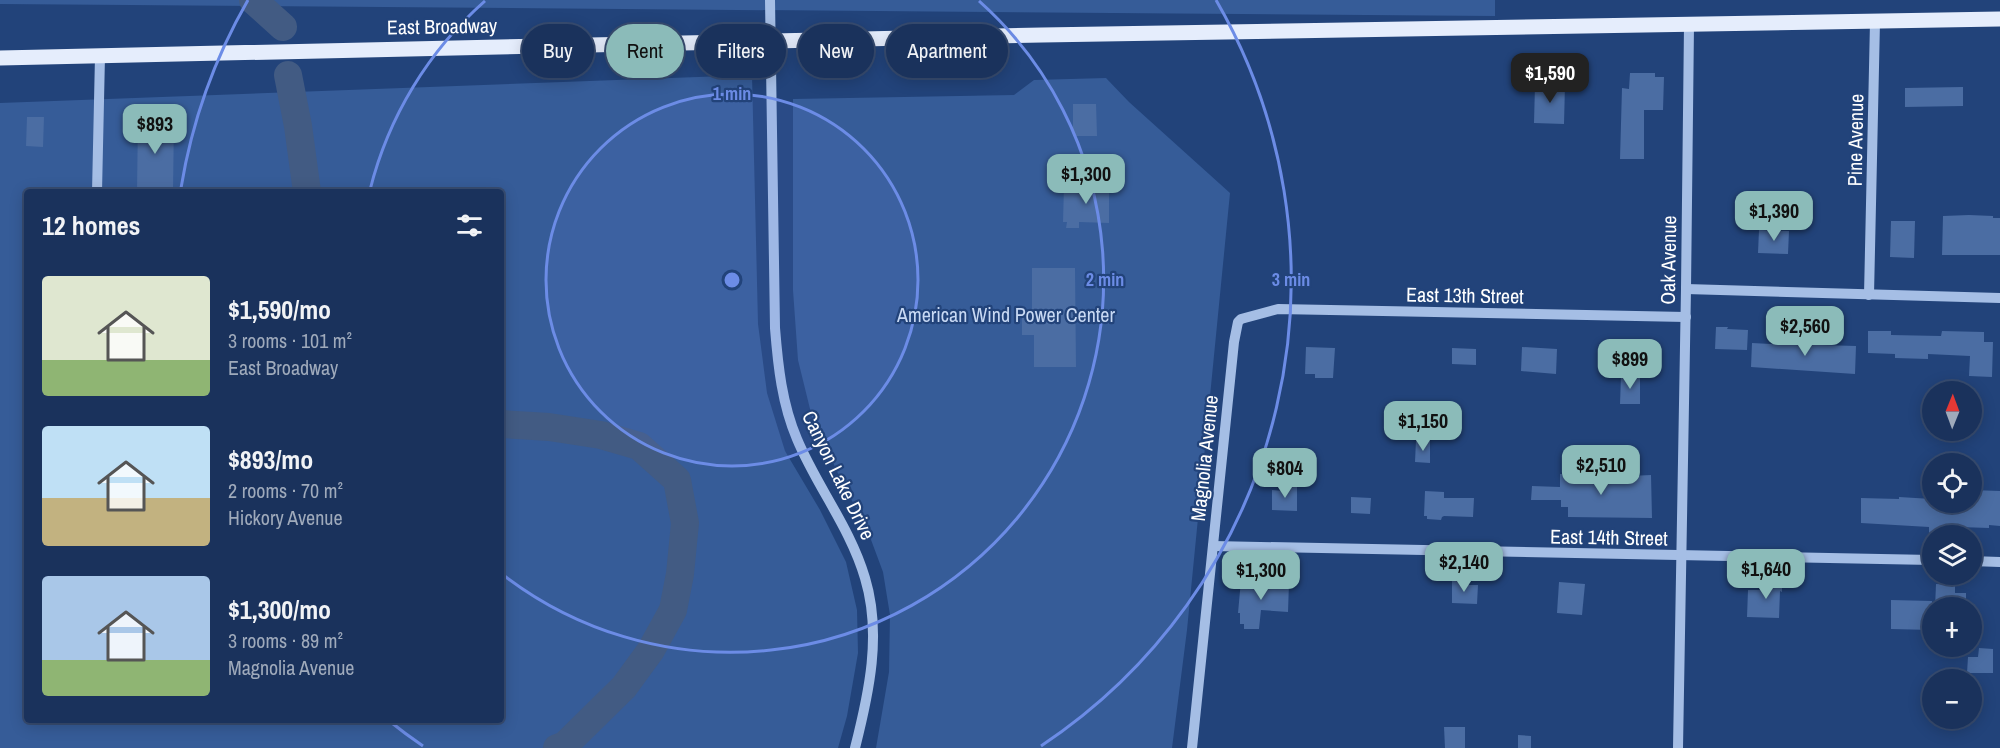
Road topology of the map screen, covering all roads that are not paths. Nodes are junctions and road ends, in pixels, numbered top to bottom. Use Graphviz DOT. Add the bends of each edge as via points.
graph roads {
  1 [pos="770,0"];
  2 [pos="2000,19"];
  3 [pos="1875,22"];
  4 [pos="769,24"];
  5 [pos="1689,25"];
  6 [pos="786,42"];
  7 [pos="696,43"];
  8 [pos="100,57"];
  9 [pos="0,58"];
  10 [pos="770,78"];
  11 [pos="97,189"];
  12 [pos="1686,290"];
  13 [pos="1869,295"];
  14 [pos="2000,298"];
  15 [pos="1686,317"];
  16 [pos="1244,318"];
  17 [pos="1213,546"];
  18 [pos="1681,556"];
  19 [pos="1922,560"];
  20 [pos="1982,561"];
  21 [pos="2000,562"];
  22 [pos="855,748"];
  23 [pos="1192,748"];
  24 [pos="1678,748"];
  1 -- 4 [label="street, Canyon Lake Drive"];
  2 -- 3 [label="main road, East Broadway"];
  3 -- 5 [label="main road, East Broadway"];
  3 -- 13 [label="street, Pine Avenue"];
  5 -- 6 [label="main road, East Broadway"];
  5 -- 12 [label="street, Oak Avenue"];
  7 -- 8 [label="main road, East Broadway"];
  8 -- 9 [label="main road, East Broadway"];
  8 -- 11 [label="street"];
  10 -- 22 [label="street, Canyon Lake Drive" via="778,369 796,438 856,550 872,612 871,679"];
  12 -- 13 [label="street"];
  12 -- 15 [label="street, Oak Avenue"];
  13 -- 14 [label="street"];
  15 -- 16 [label="street, East 13th Street" via="1278,309"];
  15 -- 18 [label="street, Oak Avenue"];
  16 -- 17 [label="street, Magnolia Avenue" via="1238,322 1234,342"];
  17 -- 18 [label="street, East 14th Street"];
  17 -- 23 [label="street, Magnolia Avenue"];
  18 -- 19 [label="street, East 14th Street"];
  18 -- 24 [label="street, Oak Avenue"];
  20 -- 21 [label="street"];
}
